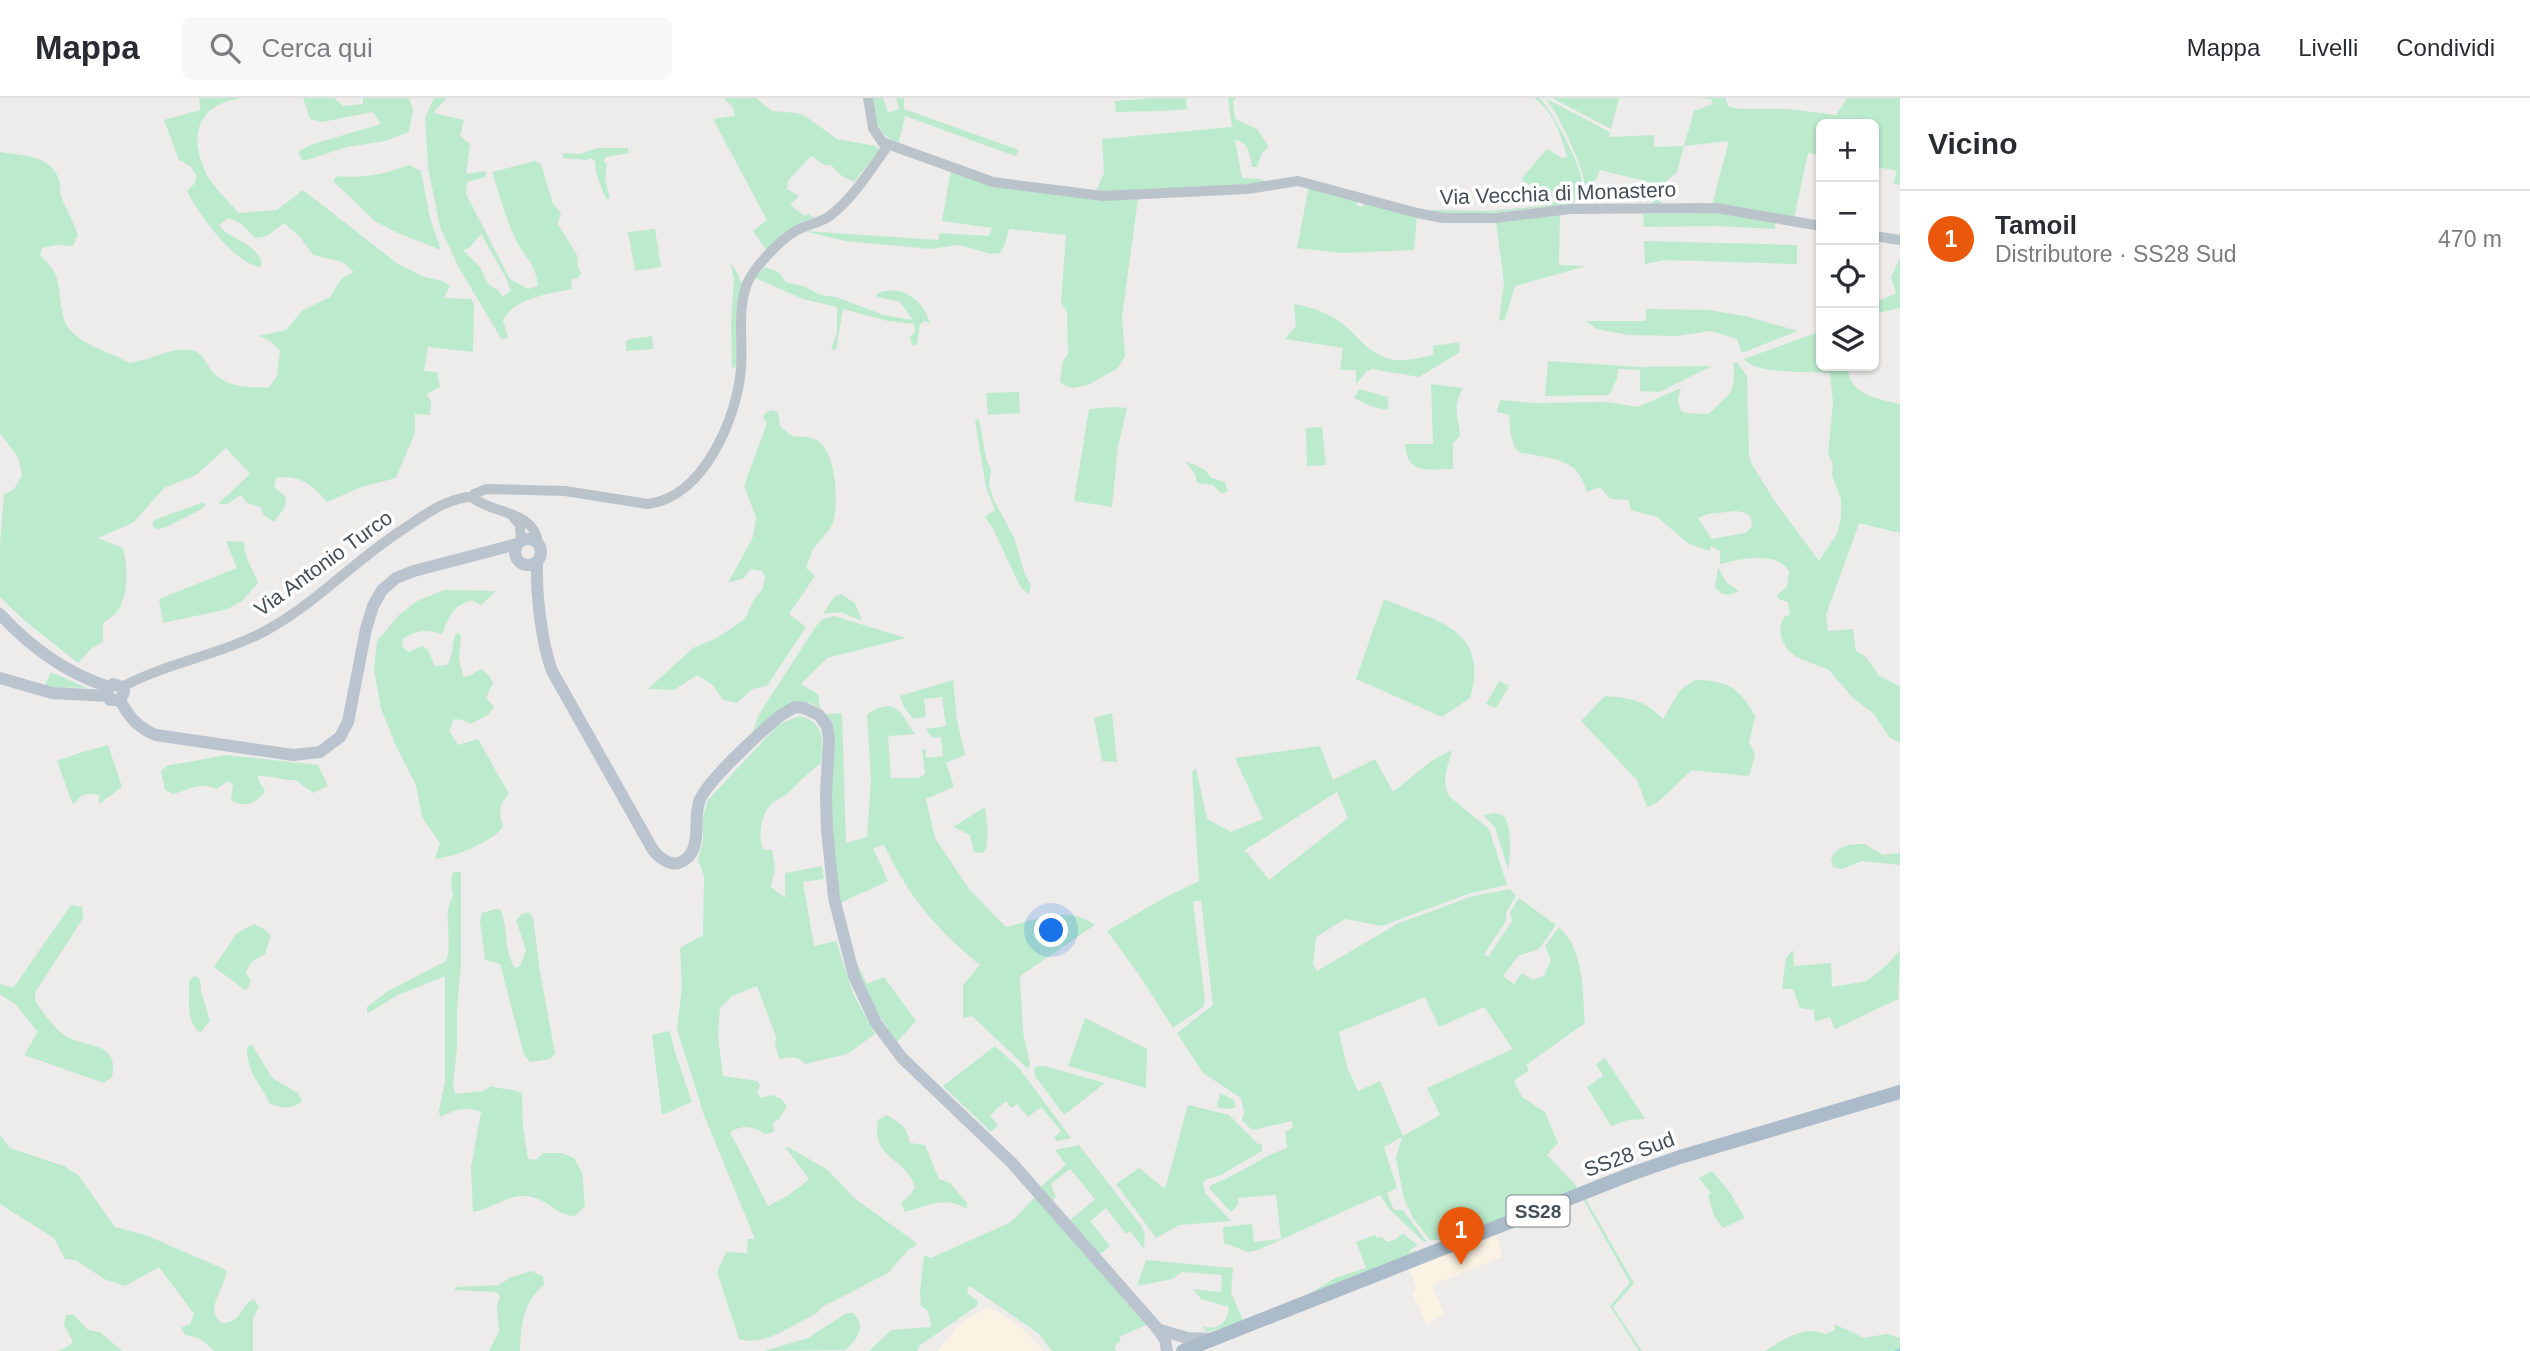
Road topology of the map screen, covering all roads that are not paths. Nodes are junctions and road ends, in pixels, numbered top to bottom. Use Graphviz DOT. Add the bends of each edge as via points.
graph roads {
  1 [pos="868,98"];
  2 [pos="888,145"];
  3 [pos="1816,225"];
  4 [pos="1879,237"];
  5 [pos="1900,240"];
  6 [pos="471,496"];
  7 [pos="511,515"];
  8 [pos="519,542"];
  9 [pos="538,544"];
  10 [pos="486,552"];
  11 [pos="527,561"];
  12 [pos="0,614"];
  13 [pos="0,678"];
  14 [pos="115,692"];
  15 [pos="1900,1092"];
  16 [pos="1214,1339"];
  17 [pos="1171,1346"];
  18 [pos="1182,1351"];
  1 -- 2 [label="street" via="873,128"];
  2 -- 3 [label="street, Via Vecchia di Monastero" via="993,182 1103,196 1247,189 1300,181 1443,218 1495,218 1571,209 1716,208"];
  2 -- 6 [label="street, Via Antonio Turco" via="834,213 789,235 752,274 744,296 741,369 734,402 706,466 678,495 648,504 565,491 483,489"];
  4 -- 5 [label="street"];
  6 -- 7 [label="street"];
  6 -- 14 [label="street, Via Antonio Turco" via="447,502 393,535 317,597 266,630"];
  7 -- 8 [label="street" via="520,525"];
  7 -- 9 [label="street" via="533,527"];
  8 -- 9 [label="main road" via="530,539"];
  8 -- 10 [label="main road"];
  8 -- 11 [label="main road" via="514,551"];
  9 -- 11 [label="main road" via="541,554"];
  10 -- 11 [label="main road"];
  10 -- 14 [label="main road" via="403,575 382,590 366,629 348,722 340,737 320,752 293,755 156,735 138,726"];
  11 -- 17 [label="main road" via="538,584 552,671 662,860 676,863 687,858 695,843 697,810 704,791 786,711 799,707 821,717 829,740 826,810 834,898 848,956 870,1012 902,1058 1007,1157"];
  12 -- 14 [label="main road" via="26,641 59,664"];
  13 -- 14 [label="main road" via="52,693"];
  15 -- 16 [label="main road, SS28 Sud / SS28" via="1631,1174"];
  16 -- 17 [label="main road"];
  16 -- 18 [label="main road, SS28 Sud / SS28"];
  17 -- 18 [label="main road" via="1180,1342"];
}
